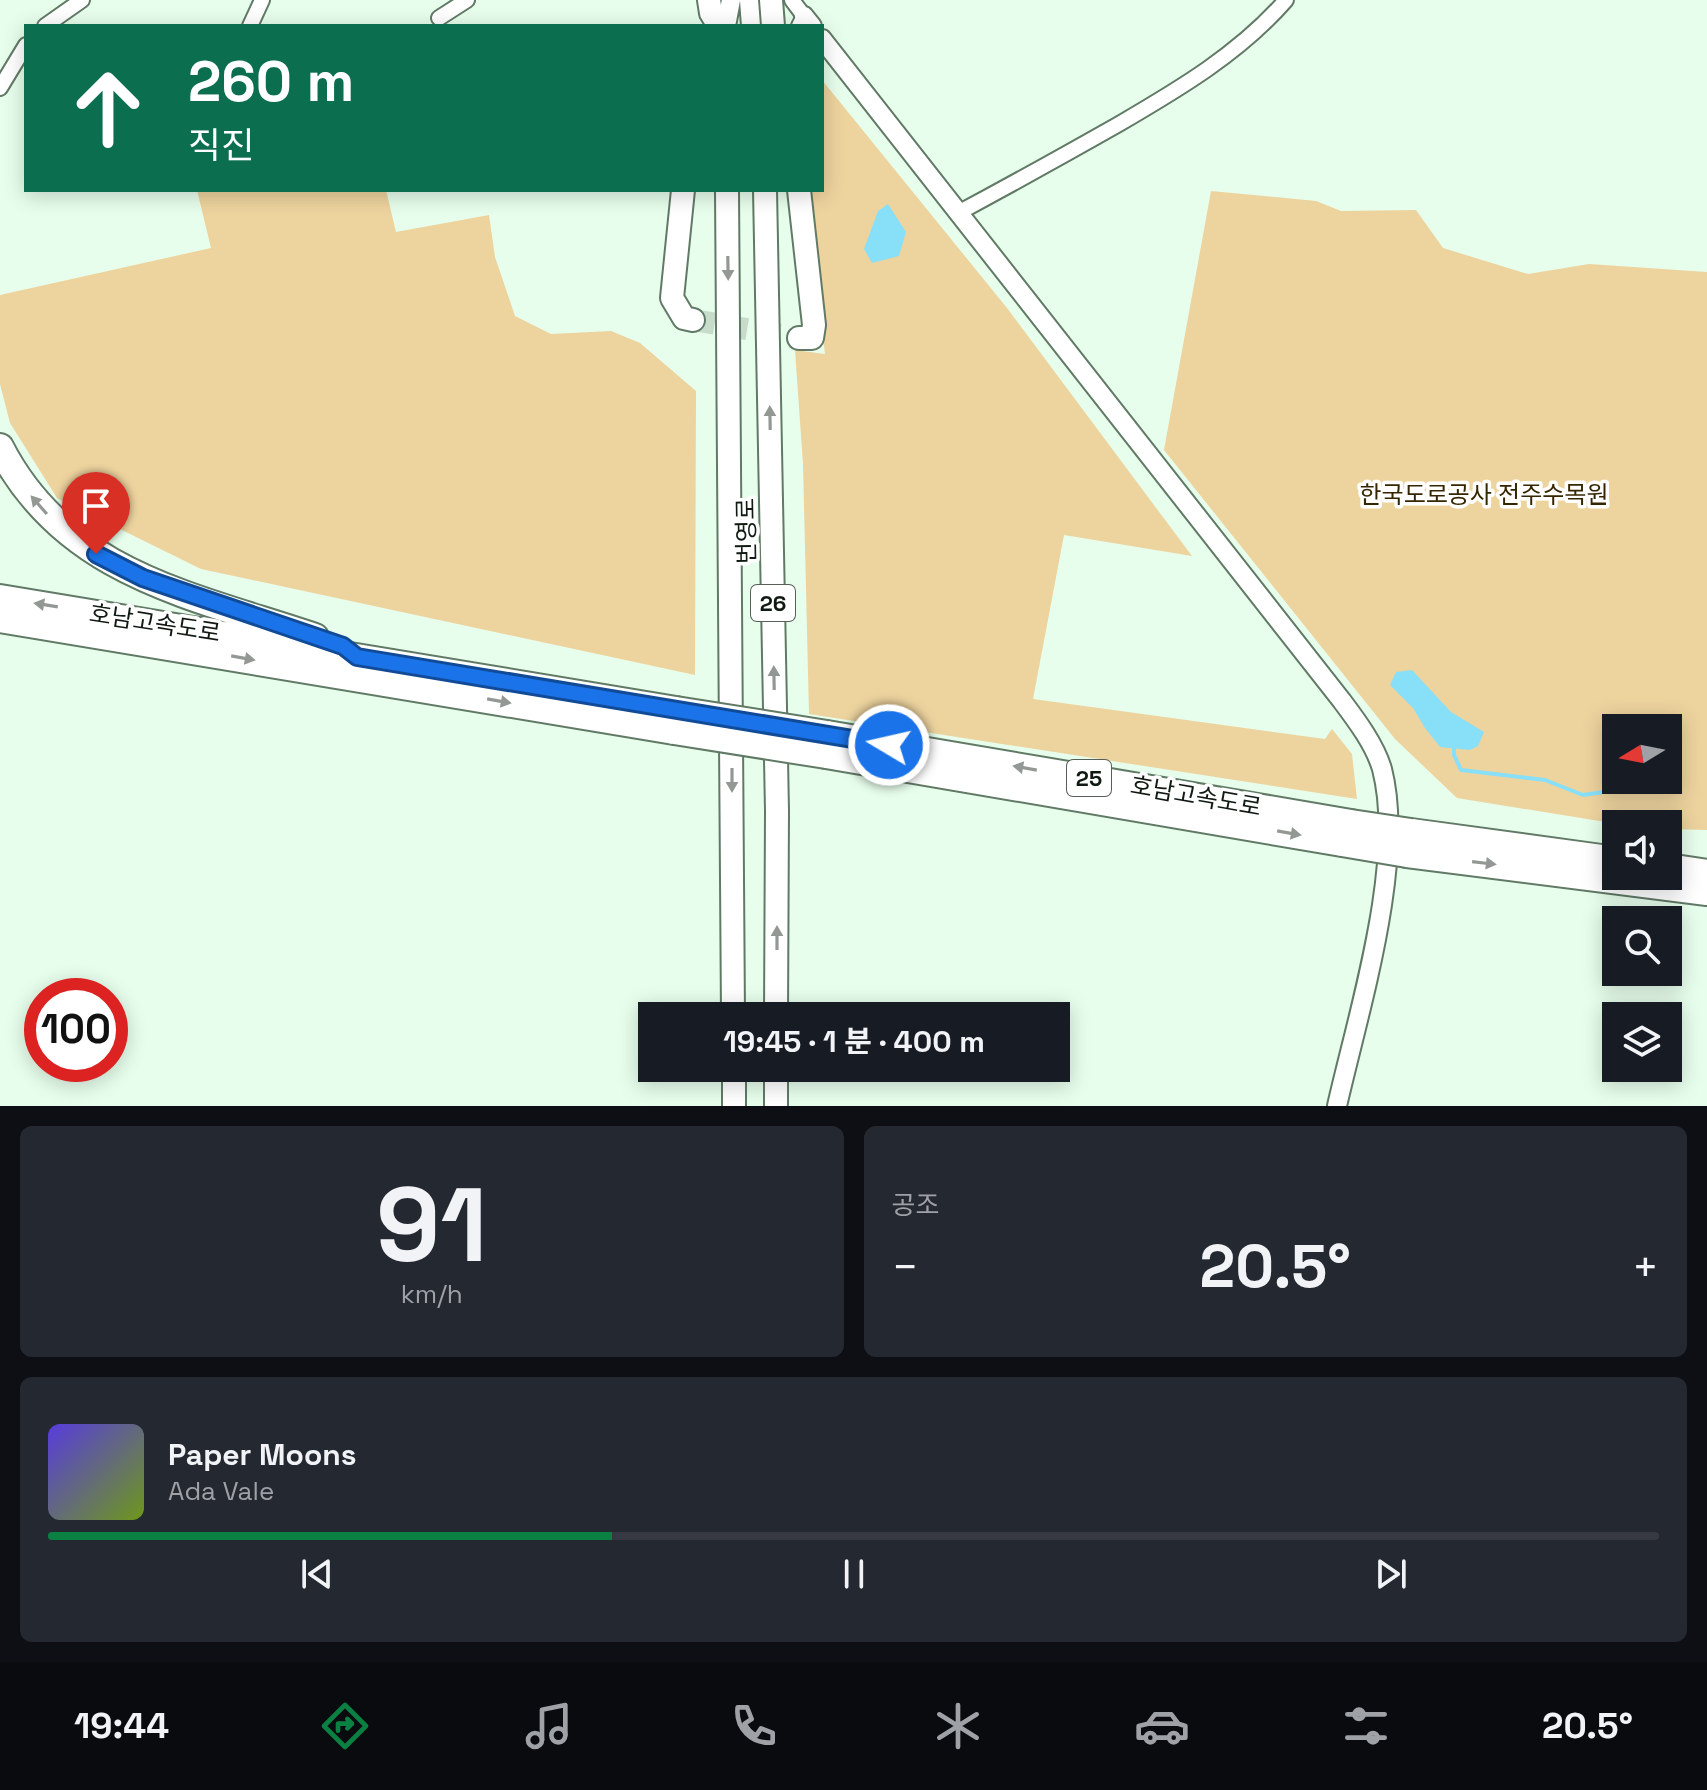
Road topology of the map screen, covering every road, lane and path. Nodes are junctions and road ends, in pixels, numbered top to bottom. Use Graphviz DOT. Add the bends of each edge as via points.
graph roads {
  1 [pos="82,0"];
  2 [pos="262,0"];
  3 [pos="467,0"];
  4 [pos="709,0"];
  5 [pos="731,0"];
  6 [pos="749,0"];
  7 [pos="771,0"];
  8 [pos="792,0"];
  9 [pos="1286,0"];
  10 [pos="439,18"];
  11 [pos="805,23"];
  12 [pos="48,24"];
  13 [pos="251,24"];
  14 [pos="718,24"];
  15 [pos="726,24"];
  16 [pos="751,24"];
  17 [pos="773,24"];
  18 [pos="824,42"];
  19 [pos="24,48"];
  20 [pos="0,88"];
  21 [pos="683,192"];
  22 [pos="727,192"];
  23 [pos="765,192"];
  24 [pos="799,192"];
  25 [pos="958,213"];
  26 [pos="693,320"];
  27 [pos="799,338"];
  28 [pos="0,447"];
  29 [pos="0,598"];
  30 [pos="0,619"];
  31 [pos="357,657"];
  32 [pos="675,721"];
  33 [pos="1409,843"];
  34 [pos="1602,859"];
  35 [pos="1682,869"];
  36 [pos="1707,873"];
  37 [pos="1707,892"];
  38 [pos="733,1002"];
  39 [pos="776,1002"];
  40 [pos="734,1082"];
  41 [pos="776,1082"];
  42 [pos="734,1106"];
  43 [pos="776,1106"];
  44 [pos="1337,1106"];
  1 -- 12 [label="street"];
  2 -- 13 [label="street"];
  3 -- 10 [label="street"];
  4 -- 14 [label="main road"];
  5 -- 15 [label="street"];
  6 -- 16 [label="street"];
  7 -- 17 [label="main road"];
  8 -- 11 [label="street"];
  9 -- 25 [label="street" via="1203,72"];
  18 -- 25 [label="street"];
  19 -- 20 [label="street"];
  21 -- 26 [label="main road" via="672,298 684,318"];
  22 -- 38 [label="main road, 번영로 / 26, one-way"];
  39 -- 23 [label="main road, 번영로 / 26, one-way"];
  24 -- 27 [label="main road" via="814,325 812,338"];
  25 -- 44 [label="street" via="1342,701 1381,767 1388,804 1386,871"];
  31 -- 28 [label="highway, one-way" via="343,646 143,578 96,554 39,507"];
  31 -- 29 [label="highway, 호남고속도로 / 25, one-way"];
  30 -- 32 [label="highway, 호남고속도로 / 25, one-way"];
  31 -- 32 [label="highway, 호남고속도로 / 25"];
  32 -- 33 [label="highway, 호남고속도로 / 25, bridge"];
  33 -- 34 [label="highway, 25"];
  33 -- 37 [label="highway, 25, one-way"];
  35 -- 36 [label="highway"];
  40 -- 42 [label="main road"];
  41 -- 43 [label="main road"];
}
